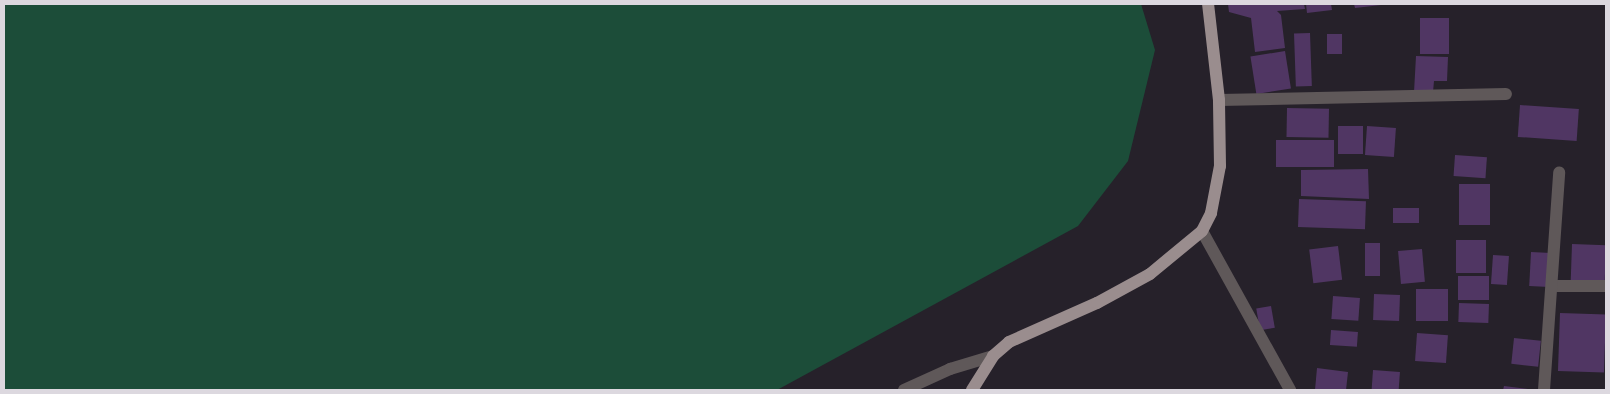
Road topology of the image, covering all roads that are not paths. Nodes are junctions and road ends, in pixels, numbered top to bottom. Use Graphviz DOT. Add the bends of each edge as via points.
graph roads {
  1 [pos="1208,4"];
  2 [pos="1506,94"];
  3 [pos="1219,100"];
  4 [pos="1559,173"];
  5 [pos="1202,231"];
  6 [pos="1554,286"];
  7 [pos="1606,286"];
  8 [pos="993,356"];
  9 [pos="904,390"];
  10 [pos="972,390"];
  11 [pos="1290,390"];
  12 [pos="1544,390"];
  1 -- 3 [label="main road"];
  2 -- 3 [label="street"];
  3 -- 5 [label="main road" via="1218,182 1211,213"];
  4 -- 6 [label="street"];
  5 -- 8 [label="main road" via="1150,274 1097,303 1009,342"];
  5 -- 11 [label="street"];
  6 -- 7 [label="street"];
  6 -- 12 [label="street"];
  8 -- 9 [label="street" via="950,369"];
  8 -- 10 [label="main road"];
}
